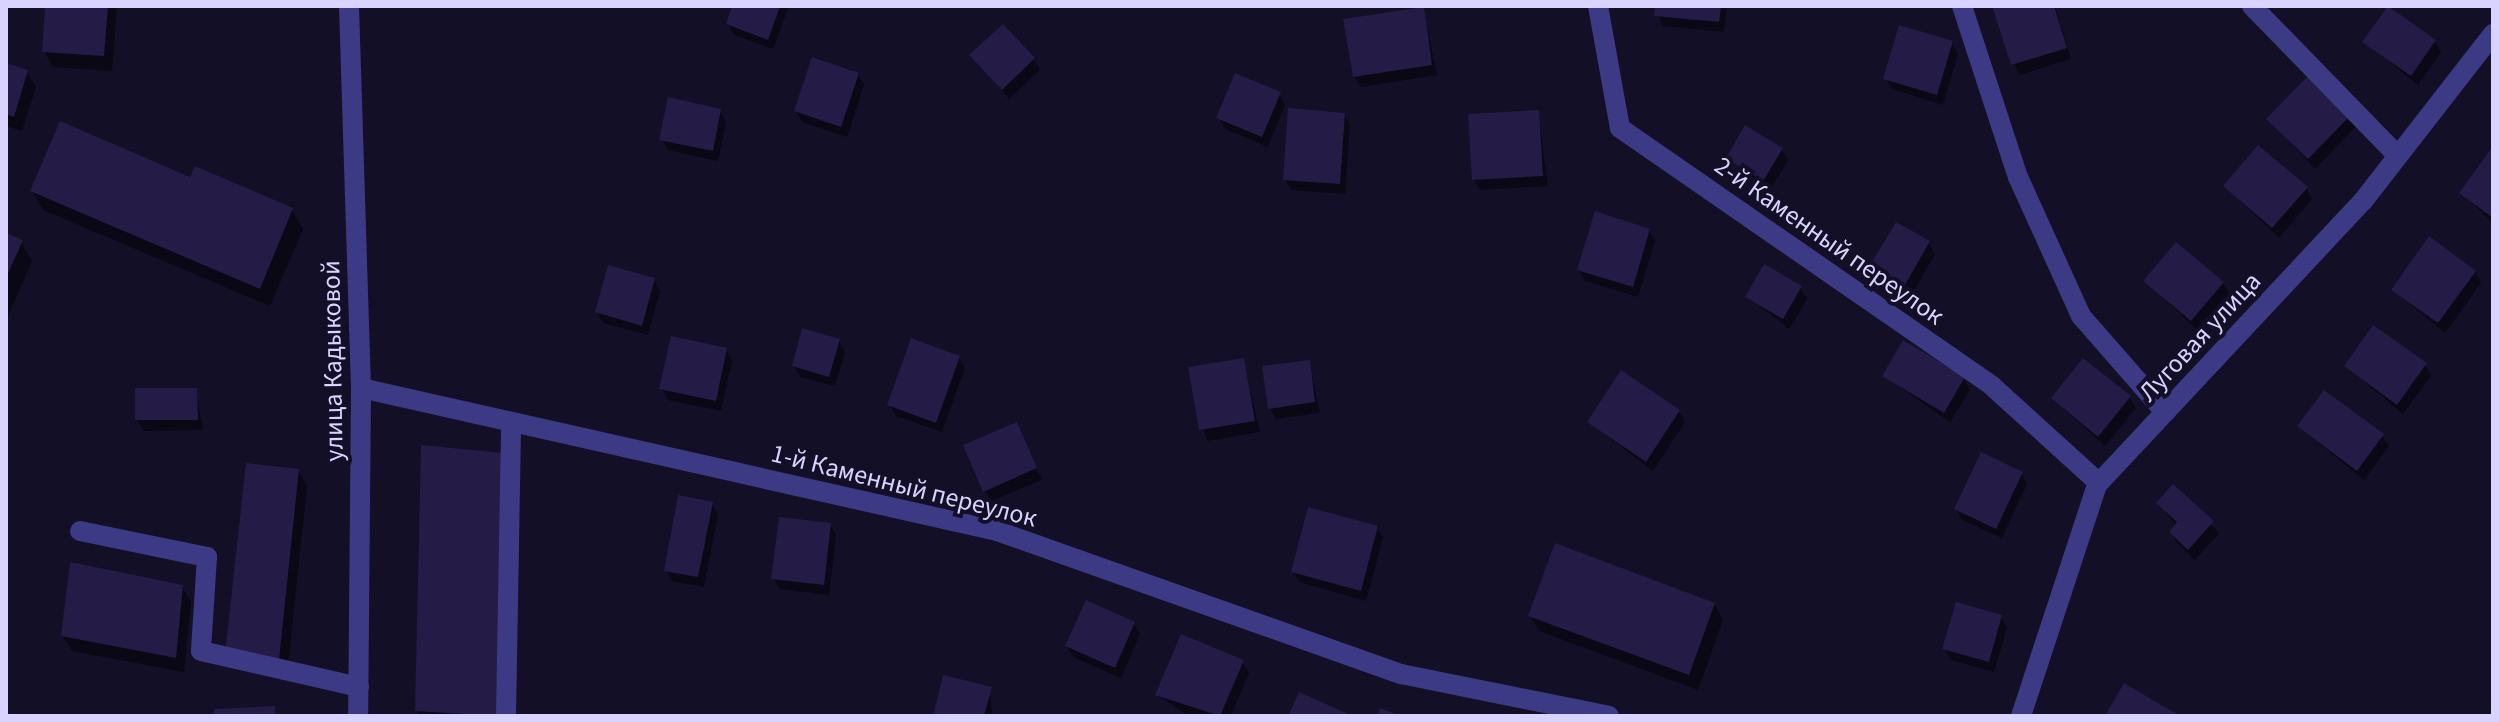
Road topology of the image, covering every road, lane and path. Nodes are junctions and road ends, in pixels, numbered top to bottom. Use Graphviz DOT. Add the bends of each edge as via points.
graph roads {
  1 [pos="349,6"];
  2 [pos="1598,6"];
  3 [pos="1962,6"];
  4 [pos="2252,6"];
  5 [pos="2493,34"];
  6 [pos="2398,156"];
  7 [pos="361,388"];
  8 [pos="2165,412"];
  9 [pos="511,422"];
  10 [pos="2099,483"];
  11 [pos="80,531"];
  12 [pos="359,687"];
  13 [pos="358,716"];
  14 [pos="506,716"];
  15 [pos="1609,716"];
  16 [pos="2021,716"];
  1 -- 7 [label="street, улица Кадыковой"];
  2 -- 10 [label="street, 2-й Каменный переулок" via="1620,128 1992,386"];
  3 -- 8 [label="street" via="2018,177 2081,316"];
  4 -- 6 [label="street"];
  5 -- 6 [label="street, Луговая улица"];
  6 -- 8 [label="street, Луговая улица"];
  7 -- 9 [label="street, 1-й Каменный переулок"];
  7 -- 12 [label="street, улица Кадыковой"];
  8 -- 10 [label="street, Луговая улица"];
  9 -- 14 [label="street"];
  9 -- 15 [label="street, 1-й Каменный переулок" via="997,531 1401,674"];
  10 -- 16 [label="street, Луговая улица"];
  11 -- 12 [label="street" via="207,557 201,651"];
  12 -- 13 [label="street, улица Кадыковой"];
}
